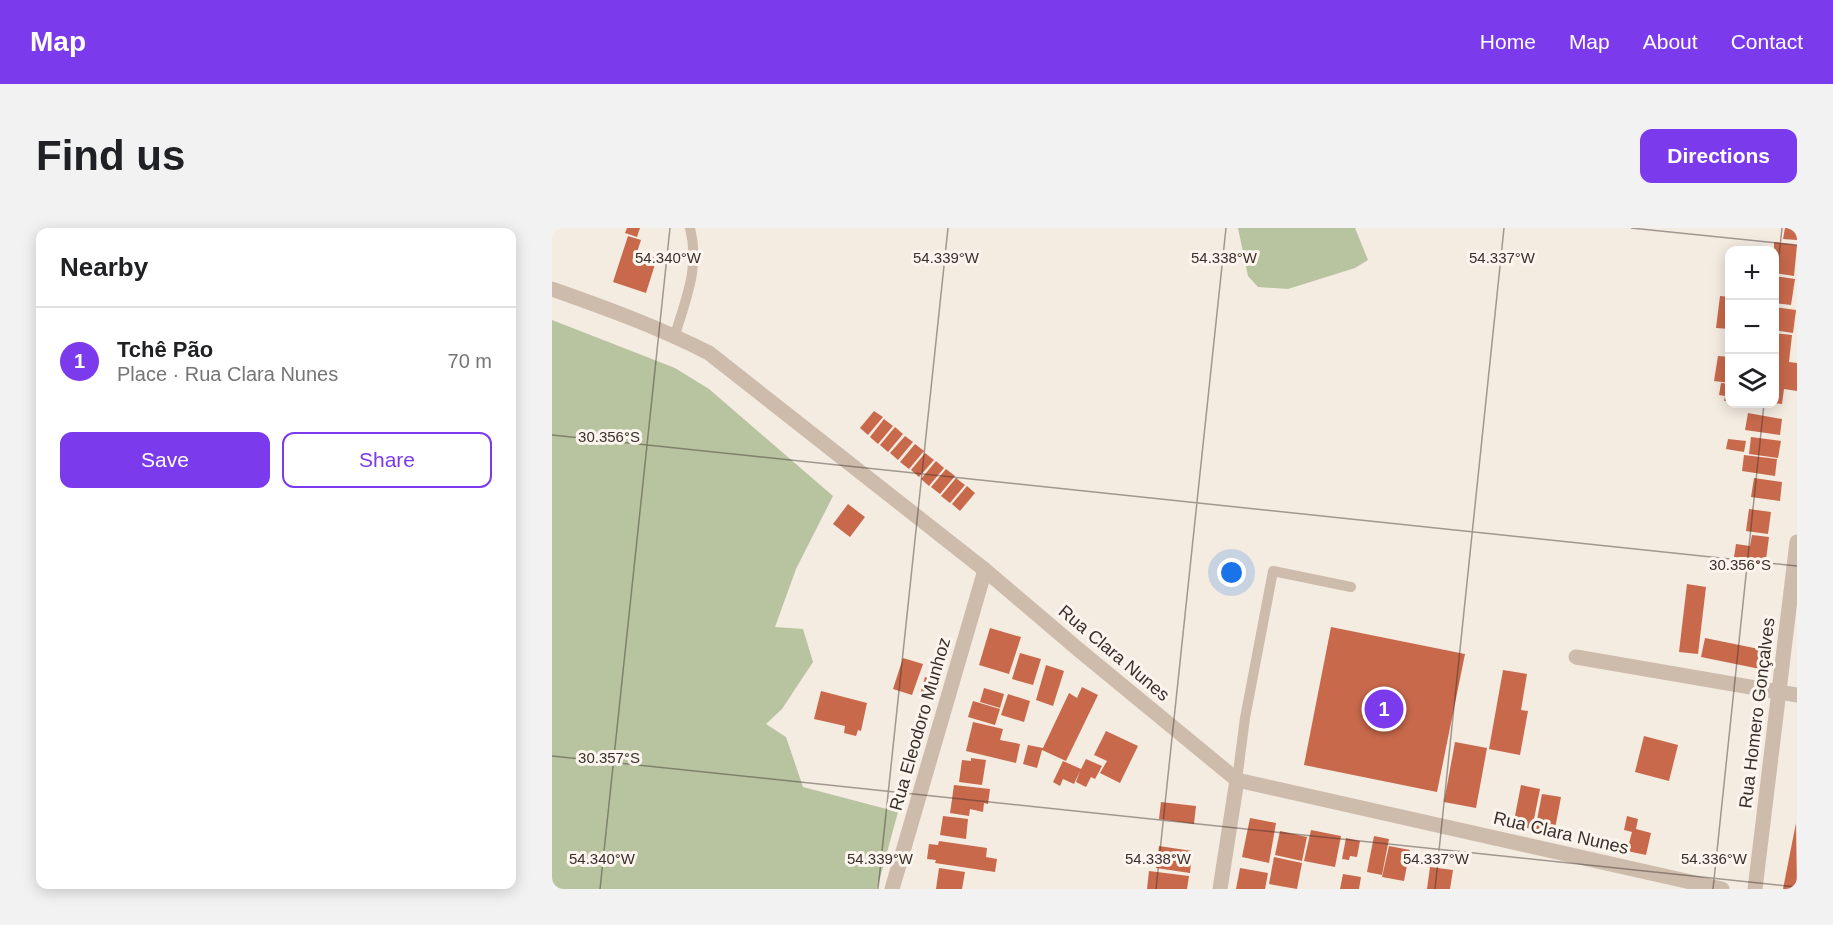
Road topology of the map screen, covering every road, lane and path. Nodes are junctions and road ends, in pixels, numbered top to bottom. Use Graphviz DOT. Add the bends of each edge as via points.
graph roads {
  1 [pos="690,228"];
  2 [pos="552,289"];
  3 [pos="675,335"];
  4 [pos="1797,542"];
  5 [pos="985,570"];
  6 [pos="1351,587"];
  7 [pos="1576,657"];
  8 [pos="1780,692"];
  9 [pos="1797,695"];
  10 [pos="1237,780"];
  11 [pos="892,889"];
  12 [pos="1220,889"];
  13 [pos="1722,889"];
  14 [pos="1755,889"];
  1 -- 3 [label="lane" via="694,274"];
  2 -- 3 [label="street, Rua Clara Nunes"];
  3 -- 5 [label="street, Rua Clara Nunes" via="709,353"];
  4 -- 8 [label="street, Rua Homero Gonçalves"];
  5 -- 10 [label="street, Rua Clara Nunes"];
  5 -- 11 [label="street, Rua Eleodoro Munhoz"];
  6 -- 10 [label="lane" via="1273,571"];
  7 -- 8 [label="street"];
  8 -- 9 [label="street"];
  8 -- 14 [label="street, Rua Homero Gonçalves"];
  10 -- 12 [label="street"];
  10 -- 13 [label="street, Rua Clara Nunes"];
}
